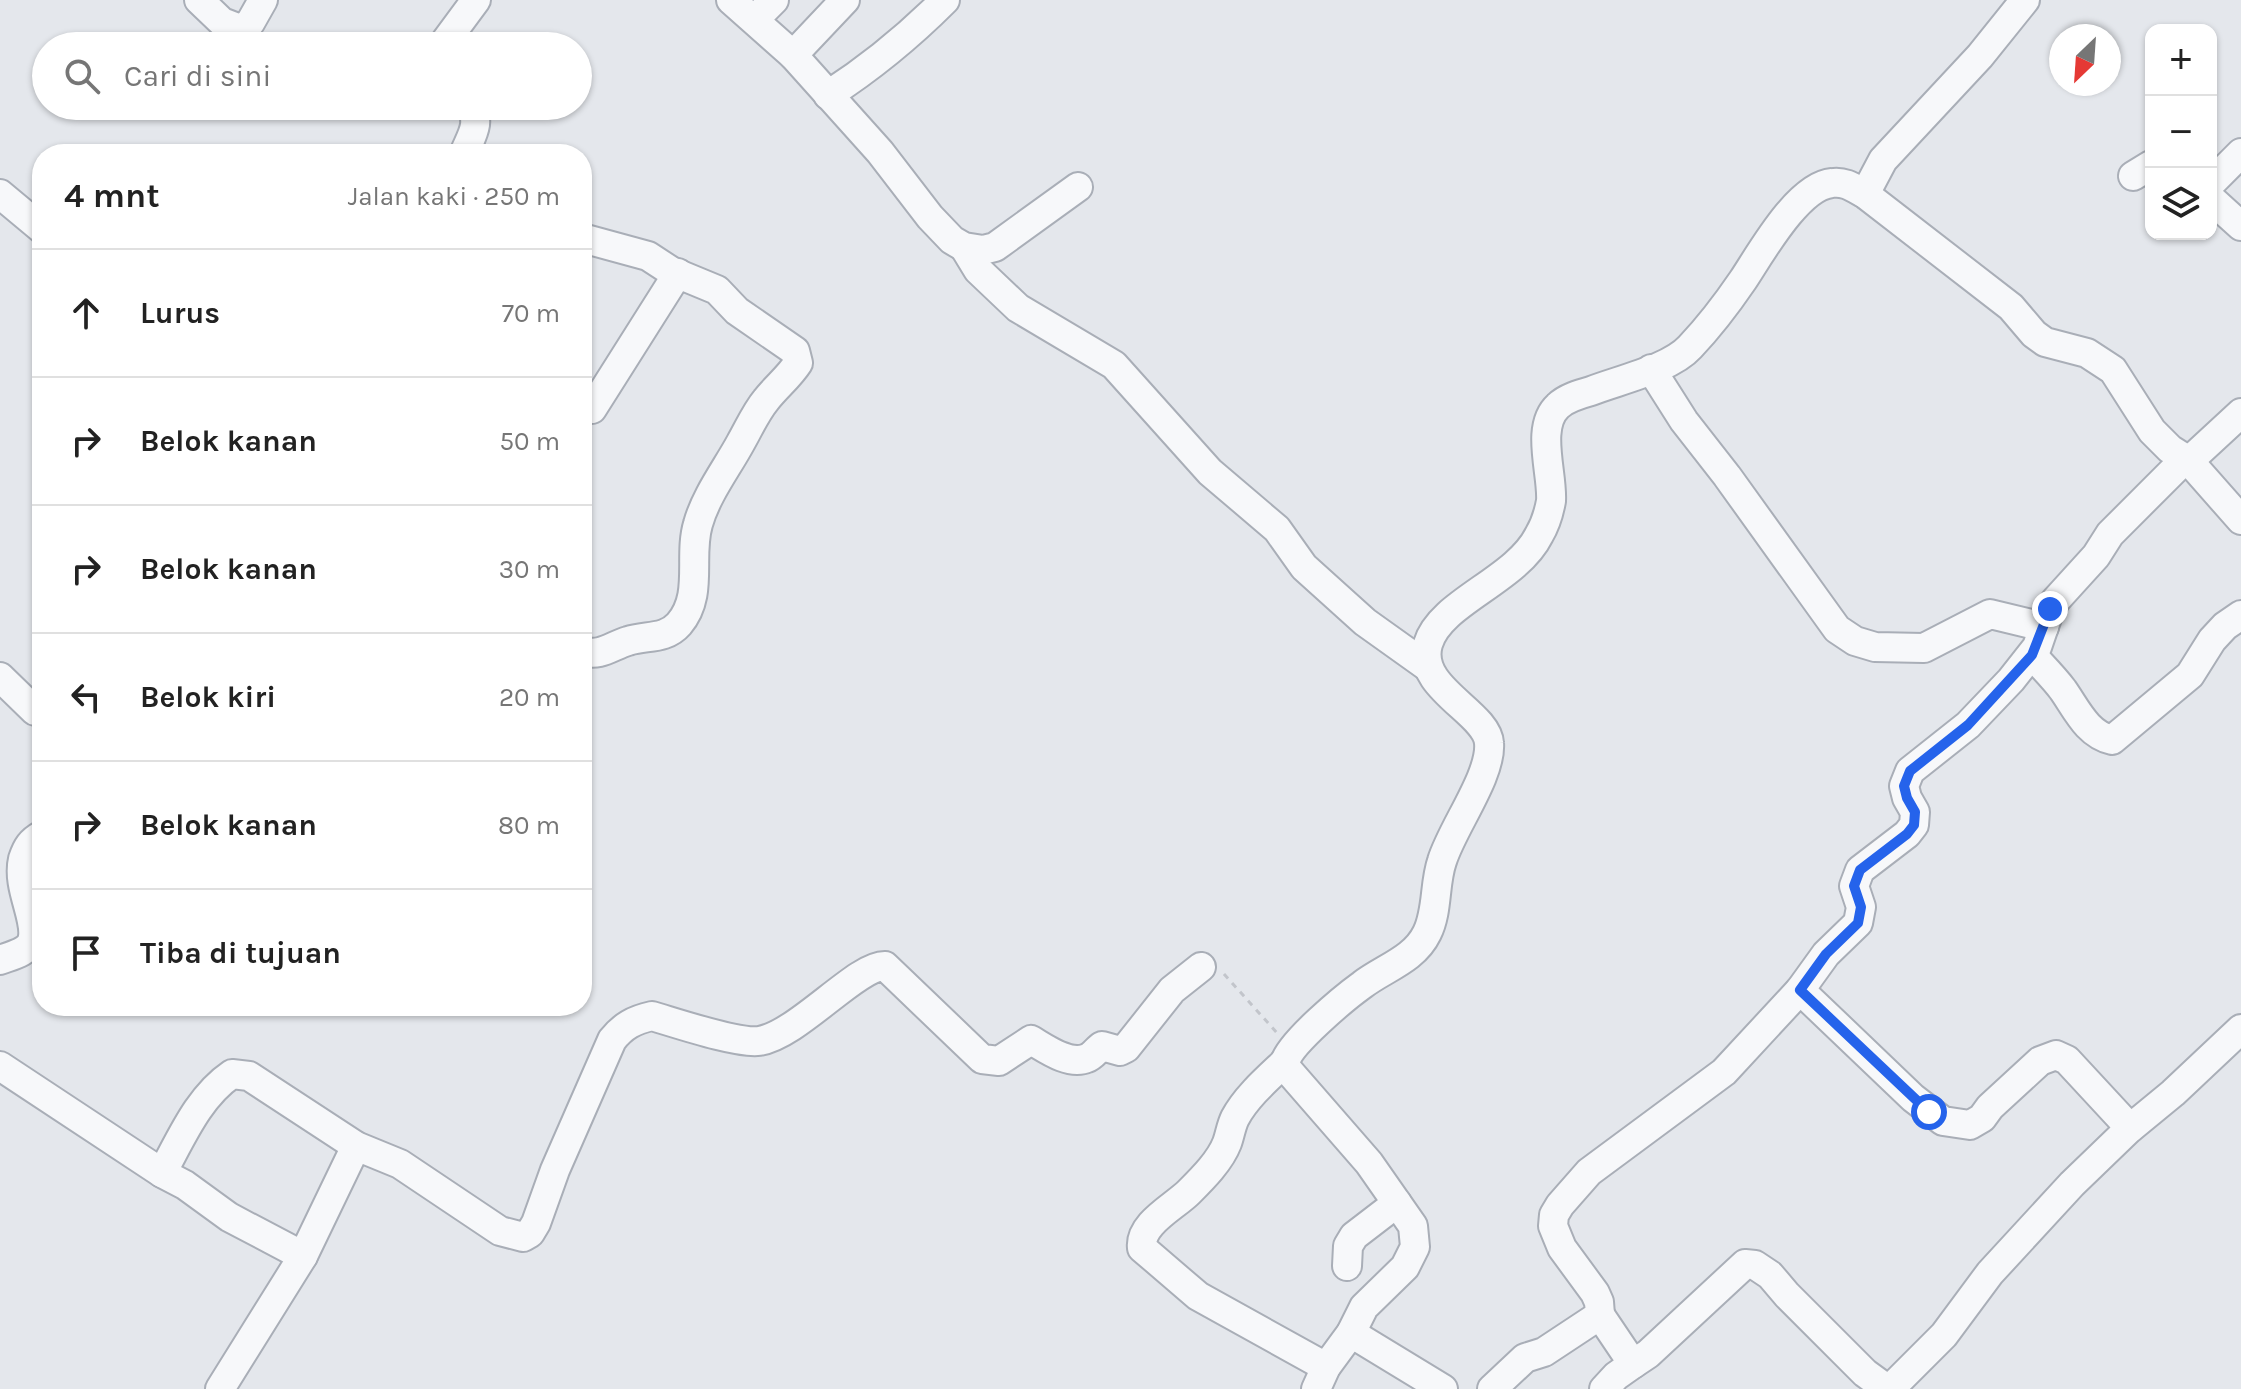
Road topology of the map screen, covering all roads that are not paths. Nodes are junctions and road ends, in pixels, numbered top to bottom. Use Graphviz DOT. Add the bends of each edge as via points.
graph roads {
  1 [pos="199,0"];
  2 [pos="263,0"];
  3 [pos="476,0"];
  4 [pos="731,0"];
  5 [pos="845,0"];
  6 [pos="945,0"];
  7 [pos="2025,0"];
  8 [pos="764,10"];
  9 [pos="452,32"];
  10 [pos="793,55"];
  11 [pos="828,95"];
  12 [pos="477,120"];
  13 [pos="468,144"];
  14 [pos="2241,153"];
  15 [pos="2217,177"];
  16 [pos="1078,187"];
  17 [pos="0,194"];
  18 [pos="1865,194"];
  19 [pos="2217,204"];
  20 [pos="32,221"];
  21 [pos="2241,226"];
  22 [pos="592,247"];
  23 [pos="964,247"];
  24 [pos="678,273"];
  25 [pos="1651,369"];
  26 [pos="592,409"];
  27 [pos="2241,413"];
  28 [pos="2188,459"];
  29 [pos="2241,520"];
  30 [pos="2241,615"];
  31 [pos="2044,627"];
  32 [pos="592,654"];
  33 [pos="2032,655"];
  34 [pos="1428,667"];
  35 [pos="0,677"];
  36 [pos="32,708"];
  37 [pos="32,841"];
  38 [pos="32,925"];
  39 [pos="32,942"];
  40 [pos="0,960"];
  41 [pos="1201,967"];
  42 [pos="1800,990"];
  43 [pos="2241,1029"];
  44 [pos="1288,1055"];
  45 [pos="1,1068"];
  46 [pos="2130,1128"];
  47 [pos="356,1146"];
  48 [pos="162,1173"];
  49 [pos="1397,1203"];
  50 [pos="303,1256"];
  51 [pos="1347,1266"];
  52 [pos="1600,1315"];
  53 [pos="1351,1333"];
  54 [pos="1633,1364"];
  55 [pos="1321,1378"];
  56 [pos="220,1389"];
  57 [pos="1443,1389"];
  58 [pos="1492,1389"];
  59 [pos="1604,1389"];
  60 [pos="1888,1389"];
  1 -- 2 [label="street" via="222,22 240,29 250,23"];
  3 -- 9 [label="street"];
  4 -- 8 [label="street"];
  5 -- 10 [label="street"];
  6 -- 11 [label="street" via="857,77"];
  7 -- 18 [label="street" via="1883,160"];
  8 -- 10 [label="street"];
  10 -- 11 [label="street"];
  11 -- 23 [label="street" via="930,217"];
  12 -- 13 [label="street"];
  14 -- 15 [label="street"];
  16 -- 23 [label="street" via="995,247"];
  17 -- 20 [label="street"];
  18 -- 25 [label="street" via="1846,183 1830,182 1809,192 1689,349"];
  18 -- 28 [label="street" via="2011,307 2045,342 2087,353 2113,370 2152,431"];
  19 -- 21 [label="street"];
  22 -- 24 [label="street" via="648,256"];
  23 -- 34 [label="street" via="978,270 1018,308 1114,365 1210,472 1277,529 1304,567 1365,622"];
  24 -- 26 [label="street"];
  24 -- 32 [label="street" via="717,290 737,311 795,351 798,363 765,401 699,522 695,587 678,625 661,637 625,641"];
  25 -- 31 [label="street" via="1837,629 1855,641 1924,648 1990,614"];
  25 -- 34 [label="street" via="1557,407 1548,423 1551,499 1539,537 1510,571 1438,624 1427,645"];
  27 -- 28 [label="street"];
  28 -- 29 [label="street"];
  28 -- 31 [label="street" via="2110,534 2056,600"];
  30 -- 33 [label="street" via="2212,640 2190,675 2112,740 2086,725"];
  31 -- 33 [label="street"];
  33 -- 42 [label="street" via="1968,725 1910,771 1904,786 1915,812 1914,825 1860,870 1854,886 1861,907 1858,923"];
  34 -- 44 [label="street" via="1490,742 1486,767 1441,863 1429,930 1407,957 1362,985"];
  35 -- 36 [label="street"];
  37 -- 38 [label="street" via="20,874"];
  39 -- 40 [label="street"];
  41 -- 47 [label="street" via="1172,990 1126,1048 1102,1046 1078,1061 1031,1040 999,1061 982,1059 885,966 870,969 813,1013 767,1039 748,1042 652,1016 639,1019 612,1040 536,1223 523,1237 500,1231 400,1164"];
  42 -- 46 [label="street" via="1943,1121 1970,1125 1982,1118 2040,1061 2056,1055 2067,1060"];
  42 -- 52 [label="street" via="1724,1072 1589,1172 1560,1205 1553,1226 1562,1248 1595,1293"];
  43 -- 46 [label="street"];
  44 -- 49 [label="street" via="1288,1070"];
  44 -- 55 [label="street" via="1235,1118 1213,1165 1151,1225 1142,1248 1198,1296"];
  45 -- 48 [label="street"];
  46 -- 60 [label="street" via="2072,1184 1990,1273 1944,1335"];
  47 -- 48 [label="street" via="249,1076 232,1074 195,1113"];
  47 -- 50 [label="street"];
  48 -- 50 [label="street"];
  49 -- 51 [label="street" via="1354,1236"];
  49 -- 53 [label="street" via="1413,1226 1415,1247 1405,1267 1364,1307"];
  50 -- 56 [label="street"];
  52 -- 54 [label="street"];
  52 -- 58 [label="street" via="1544,1352 1525,1358"];
  53 -- 55 [label="street"];
  53 -- 57 [label="street"];
  54 -- 59 [label="street"];
  54 -- 60 [label="street" via="1745,1264 1770,1275 1865,1373"];
}
